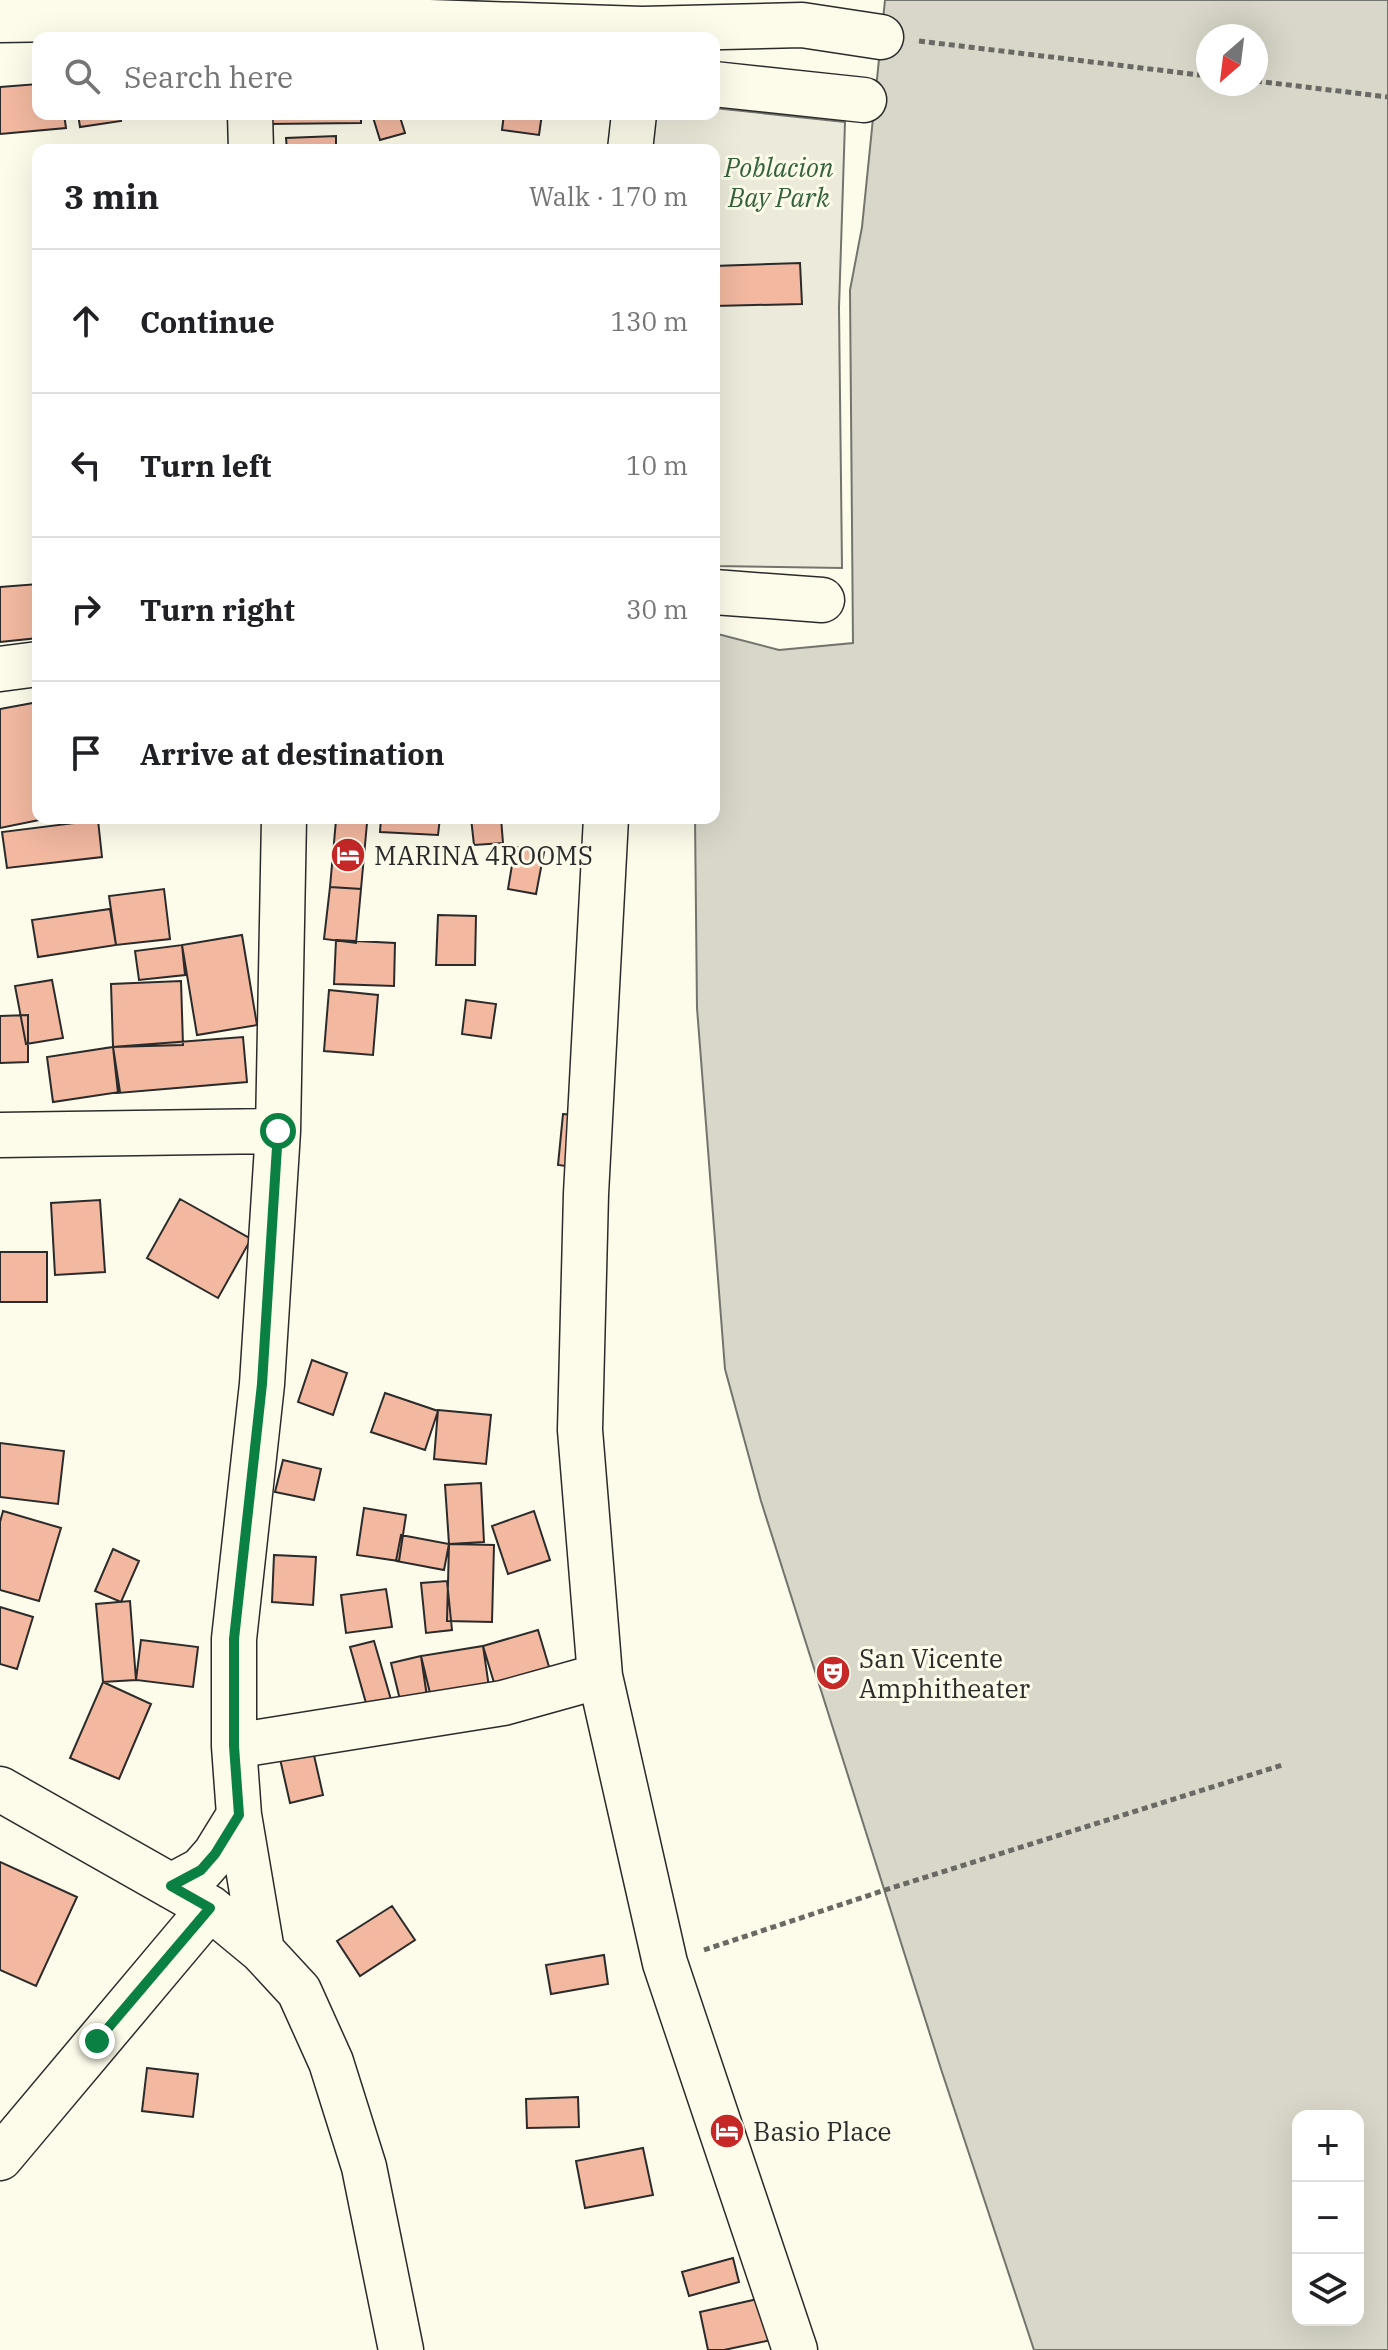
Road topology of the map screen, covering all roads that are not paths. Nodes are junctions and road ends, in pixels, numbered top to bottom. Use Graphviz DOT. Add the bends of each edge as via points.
graph roads {
  1 [pos="247,18"];
  2 [pos="0,20"];
  3 [pos="643,22"];
  4 [pos="881,37"];
  5 [pos="720,85"];
  6 [pos="864,100"];
  7 [pos="250,120"];
  8 [pos="633,120"];
  9 [pos="251,144"];
  10 [pos="631,144"];
  11 [pos="720,592"];
  12 [pos="822,600"];
  13 [pos="32,665"];
  14 [pos="0,669"];
  15 [pos="284,824"];
  16 [pos="606,824"];
  17 [pos="278,1131"];
  18 [pos="0,1135"];
  19 [pos="600,1676"];
  20 [pos="234,1746"];
  21 [pos="0,1789"];
  22 [pos="239,1815"];
  23 [pos="171,1886"];
  24 [pos="210,1908"];
  25 [pos="262,1951"];
  26 [pos="0,2158"];
  27 [pos="401,2350"];
  28 [pos="795,2350"];
  1 -- 2 [label="street"];
  1 -- 3 [label="street"];
  3 -- 4 [label="street" via="802,25"];
  5 -- 6 [label="street"];
  7 -- 9 [label="street"];
  8 -- 10 [label="street"];
  11 -- 12 [label="street"];
  13 -- 14 [label="street"];
  15 -- 17 [label="street"];
  16 -- 19 [label="street" via="580,1430"];
  17 -- 18 [label="street"];
  17 -- 20 [label="street" via="262,1384 234,1639"];
  19 -- 20 [label="street" via="503,1703"];
  19 -- 28 [label="street" via="665,1963"];
  20 -- 22 [label="street"];
  21 -- 23 [label="street"];
  22 -- 23 [label="street" via="201,1870"];
  22 -- 25 [label="street"];
  23 -- 24 [label="street"];
  24 -- 25 [label="street"];
  24 -- 26 [label="street"];
  25 -- 27 [label="street" via="299,1991 331,2062 364,2167"];
}
